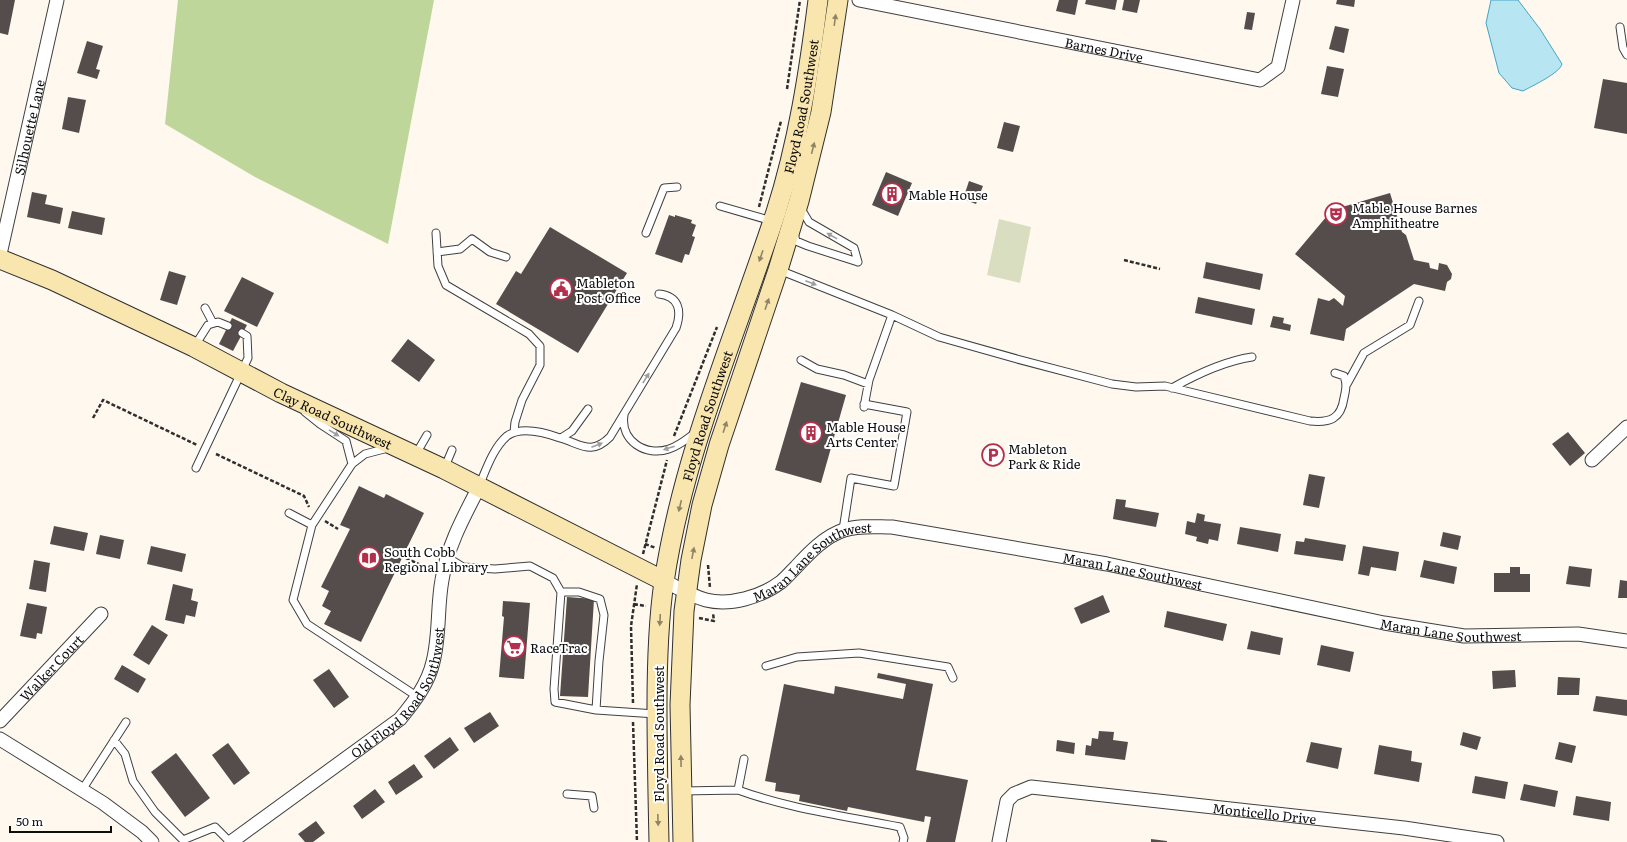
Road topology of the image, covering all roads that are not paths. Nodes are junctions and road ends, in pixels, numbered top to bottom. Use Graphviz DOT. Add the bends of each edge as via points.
graph roads {
  1 [pos="57,0"];
  2 [pos="818,0"];
  3 [pos="838,0"];
  4 [pos="859,0"];
  5 [pos="1294,0"];
  6 [pos="1620,27"];
  7 [pos="1627,55"];
  8 [pos="797,130"];
  9 [pos="677,187"];
  10 [pos="794,197"];
  11 [pos="720,206"];
  12 [pos="772,221"];
  13 [pos="791,226"];
  14 [pos="436,233"];
  15 [pos="646,234"];
  16 [pos="776,249"];
  17 [pos="437,252"];
  18 [pos="0,254"];
  19 [pos="506,257"];
  20 [pos="0,260"];
  21 [pos="778,270"];
  22 [pos="659,294"];
  23 [pos="1419,301"];
  24 [pos="205,308"];
  25 [pos="892,314"];
  26 [pos="213,323"];
  27 [pos="228,326"];
  28 [pos="242,333"];
  29 [pos="194,347"];
  30 [pos="1252,357"];
  31 [pos="801,360"];
  32 [pos="242,372"];
  33 [pos="1335,372"];
  34 [pos="868,384"];
  35 [pos="1347,384"];
  36 [pos="1172,388"];
  37 [pos="281,393"];
  38 [pos="588,409"];
  39 [pos="625,411"];
  40 [pos="1627,427"];
  41 [pos="702,428"];
  42 [pos="514,432"];
  43 [pos="427,436"];
  44 [pos="561,438"];
  45 [pos="396,446"];
  46 [pos="452,450"];
  47 [pos="416,456"];
  48 [pos="1592,460"];
  49 [pos="352,464"];
  50 [pos="196,468"];
  51 [pos="444,469"];
  52 [pos="479,487"];
  53 [pos="289,513"];
  54 [pos="312,525"];
  55 [pos="843,530"];
  56 [pos="447,557"];
  57 [pos="664,581"];
  58 [pos="686,591"];
  59 [pos="561,592"];
  60 [pos="100,614"];
  61 [pos="1627,641"];
  62 [pos="766,666"];
  63 [pos="953,678"];
  64 [pos="418,697"];
  65 [pos="596,710"];
  66 [pos="657,714"];
  67 [pos="0,721"];
  68 [pos="126,722"];
  69 [pos="0,739"];
  70 [pos="114,740"];
  71 [pos="744,759"];
  72 [pos="82,790"];
  73 [pos="738,790"];
  74 [pos="682,791"];
  75 [pos="567,794"];
  76 [pos="594,808"];
  77 [pos="152,842"];
  78 [pos="231,842"];
  79 [pos="659,842"];
  80 [pos="683,842"];
  81 [pos="904,842"];
  82 [pos="999,842"];
  83 [pos="1493,842"];
  1 -- 18 [label="street, Silhouette Lane"];
  2 -- 8 [label="main road, Floyd Road Southwest" via="808,76"];
  10 -- 3 [label="main road, Floyd Road Southwest, one-way" via="821,112"];
  4 -- 5 [label="street, Barnes Drive" via="1260,80 1278,67"];
  6 -- 7 [label="lane" via="1623,48"];
  8 -- 10 [label="lane"];
  8 -- 12 [label="main road, Floyd Road Southwest"];
  9 -- 15 [label="lane" via="664,188"];
  10 -- 13 [label="main road, Floyd Road Southwest"];
  13 -- 10 [label="lane, one-way" via="796,241 858,262 854,248 809,222"];
  11 -- 12 [label="lane"];
  12 -- 41 [label="main road, Floyd Road Southwest, one-way"];
  13 -- 21 [label="main road, Floyd Road Southwest"];
  14 -- 17 [label="lane"];
  16 -- 21 [label="lane"];
  17 -- 19 [label="lane" via="460,249 472,239 490,252"];
  17 -- 42 [label="lane" via="438,266 446,285 529,334 540,346 540,365 522,400"];
  20 -- 29 [label="main road, Clay Road Southwest" via="52,280"];
  21 -- 25 [label="lane, one-way"];
  58 -- 21 [label="main road, Floyd Road Southwest, one-way" via="702,505 719,445"];
  39 -- 22 [label="lane, one-way" via="679,321 676,302"];
  23 -- 35 [label="lane" via="1410,325 1364,353"];
  24 -- 26 [label="lane"];
  25 -- 34 [label="lane"];
  25 -- 36 [label="lane" via="939,337 1017,359 1112,384"];
  26 -- 27 [label="lane"];
  26 -- 29 [label="lane" via="208,325"];
  28 -- 32 [label="lane" via="247,336 248,358"];
  29 -- 32 [label="main road, Clay Road Southwest"];
  30 -- 36 [label="lane" via="1236,359"];
  31 -- 34 [label="lane" via="817,369"];
  32 -- 37 [label="main road, Clay Road Southwest"];
  32 -- 50 [label="lane"];
  33 -- 35 [label="lane" via="1344,376"];
  34 -- 55 [label="lane" via="864,405 907,412 894,486 851,478"];
  35 -- 36 [label="lane" via="1343,405 1338,415 1322,422"];
  37 -- 45 [label="main road, Clay Road Southwest"];
  37 -- 49 [label="lane, one-way" via="346,441"];
  38 -- 44 [label="lane" via="572,431"];
  41 -- 39 [label="lane, one-way" via="670,449 648,450 639,447 628,438 624,425"];
  44 -- 39 [label="lane, one-way" via="580,447 600,445 610,437"];
  40 -- 48 [label="street"];
  41 -- 57 [label="main road, Floyd Road Southwest, one-way" via="690,467"];
  42 -- 44 [label="lane" via="535,432"];
  42 -- 52 [label="lane" via="498,446"];
  43 -- 47 [label="lane"];
  45 -- 47 [label="main road, Clay Road Southwest"];
  45 -- 49 [label="lane" via="365,454"];
  46 -- 51 [label="lane"];
  47 -- 51 [label="main road, Clay Road Southwest"];
  49 -- 54 [label="lane"];
  51 -- 52 [label="main road, Clay Road Southwest"];
  52 -- 56 [label="street, Old Floyd Road Southwest"];
  52 -- 57 [label="main road, Clay Road Southwest"];
  53 -- 54 [label="lane"];
  54 -- 64 [label="lane" via="293,600 307,624"];
  55 -- 58 [label="street, Maran Lane Southwest" via="823,541 781,582 761,594 721,601 706,600"];
  55 -- 61 [label="street, Maran Lane Southwest" via="892,527 1107,564 1384,623 1464,636 1578,634"];
  56 -- 59 [label="lane" via="463,567 495,569 530,566 553,578"];
  56 -- 64 [label="street, Old Floyd Road Southwest" via="442,579 434,662"];
  57 -- 58 [label="street, Maran Lane Southwest"];
  57 -- 66 [label="main road, Floyd Road Southwest, one-way" via="657,673"];
  74 -- 58 [label="main road, Floyd Road Southwest, one-way" via="680,704"];
  59 -- 65 [label="lane" via="555,702"];
  59 -- 65 [label="lane" via="579,592 600,598 604,615"];
  60 -- 67 [label="street, Walker Court"];
  62 -- 63 [label="lane" via="797,657 859,653 948,667"];
  64 -- 78 [label="street, Old Floyd Road Southwest" via="400,719"];
  65 -- 66 [label="lane"];
  66 -- 79 [label="main road, Floyd Road Southwest, one-way"];
  68 -- 70 [label="lane"];
  69 -- 72 [label="street"];
  70 -- 72 [label="lane"];
  70 -- 78 [label="lane" via="125,754 133,781 155,812 183,840 215,827"];
  71 -- 73 [label="lane"];
  72 -- 77 [label="street" via="142,832"];
  73 -- 74 [label="lane"];
  73 -- 81 [label="lane" via="798,806 900,827"];
  74 -- 80 [label="main road, Floyd Road Southwest"];
  75 -- 76 [label="lane" via="592,796"];
  82 -- 83 [label="street, Monticello Drive" via="1007,801 1014,794 1031,787 1404,828"];
}
